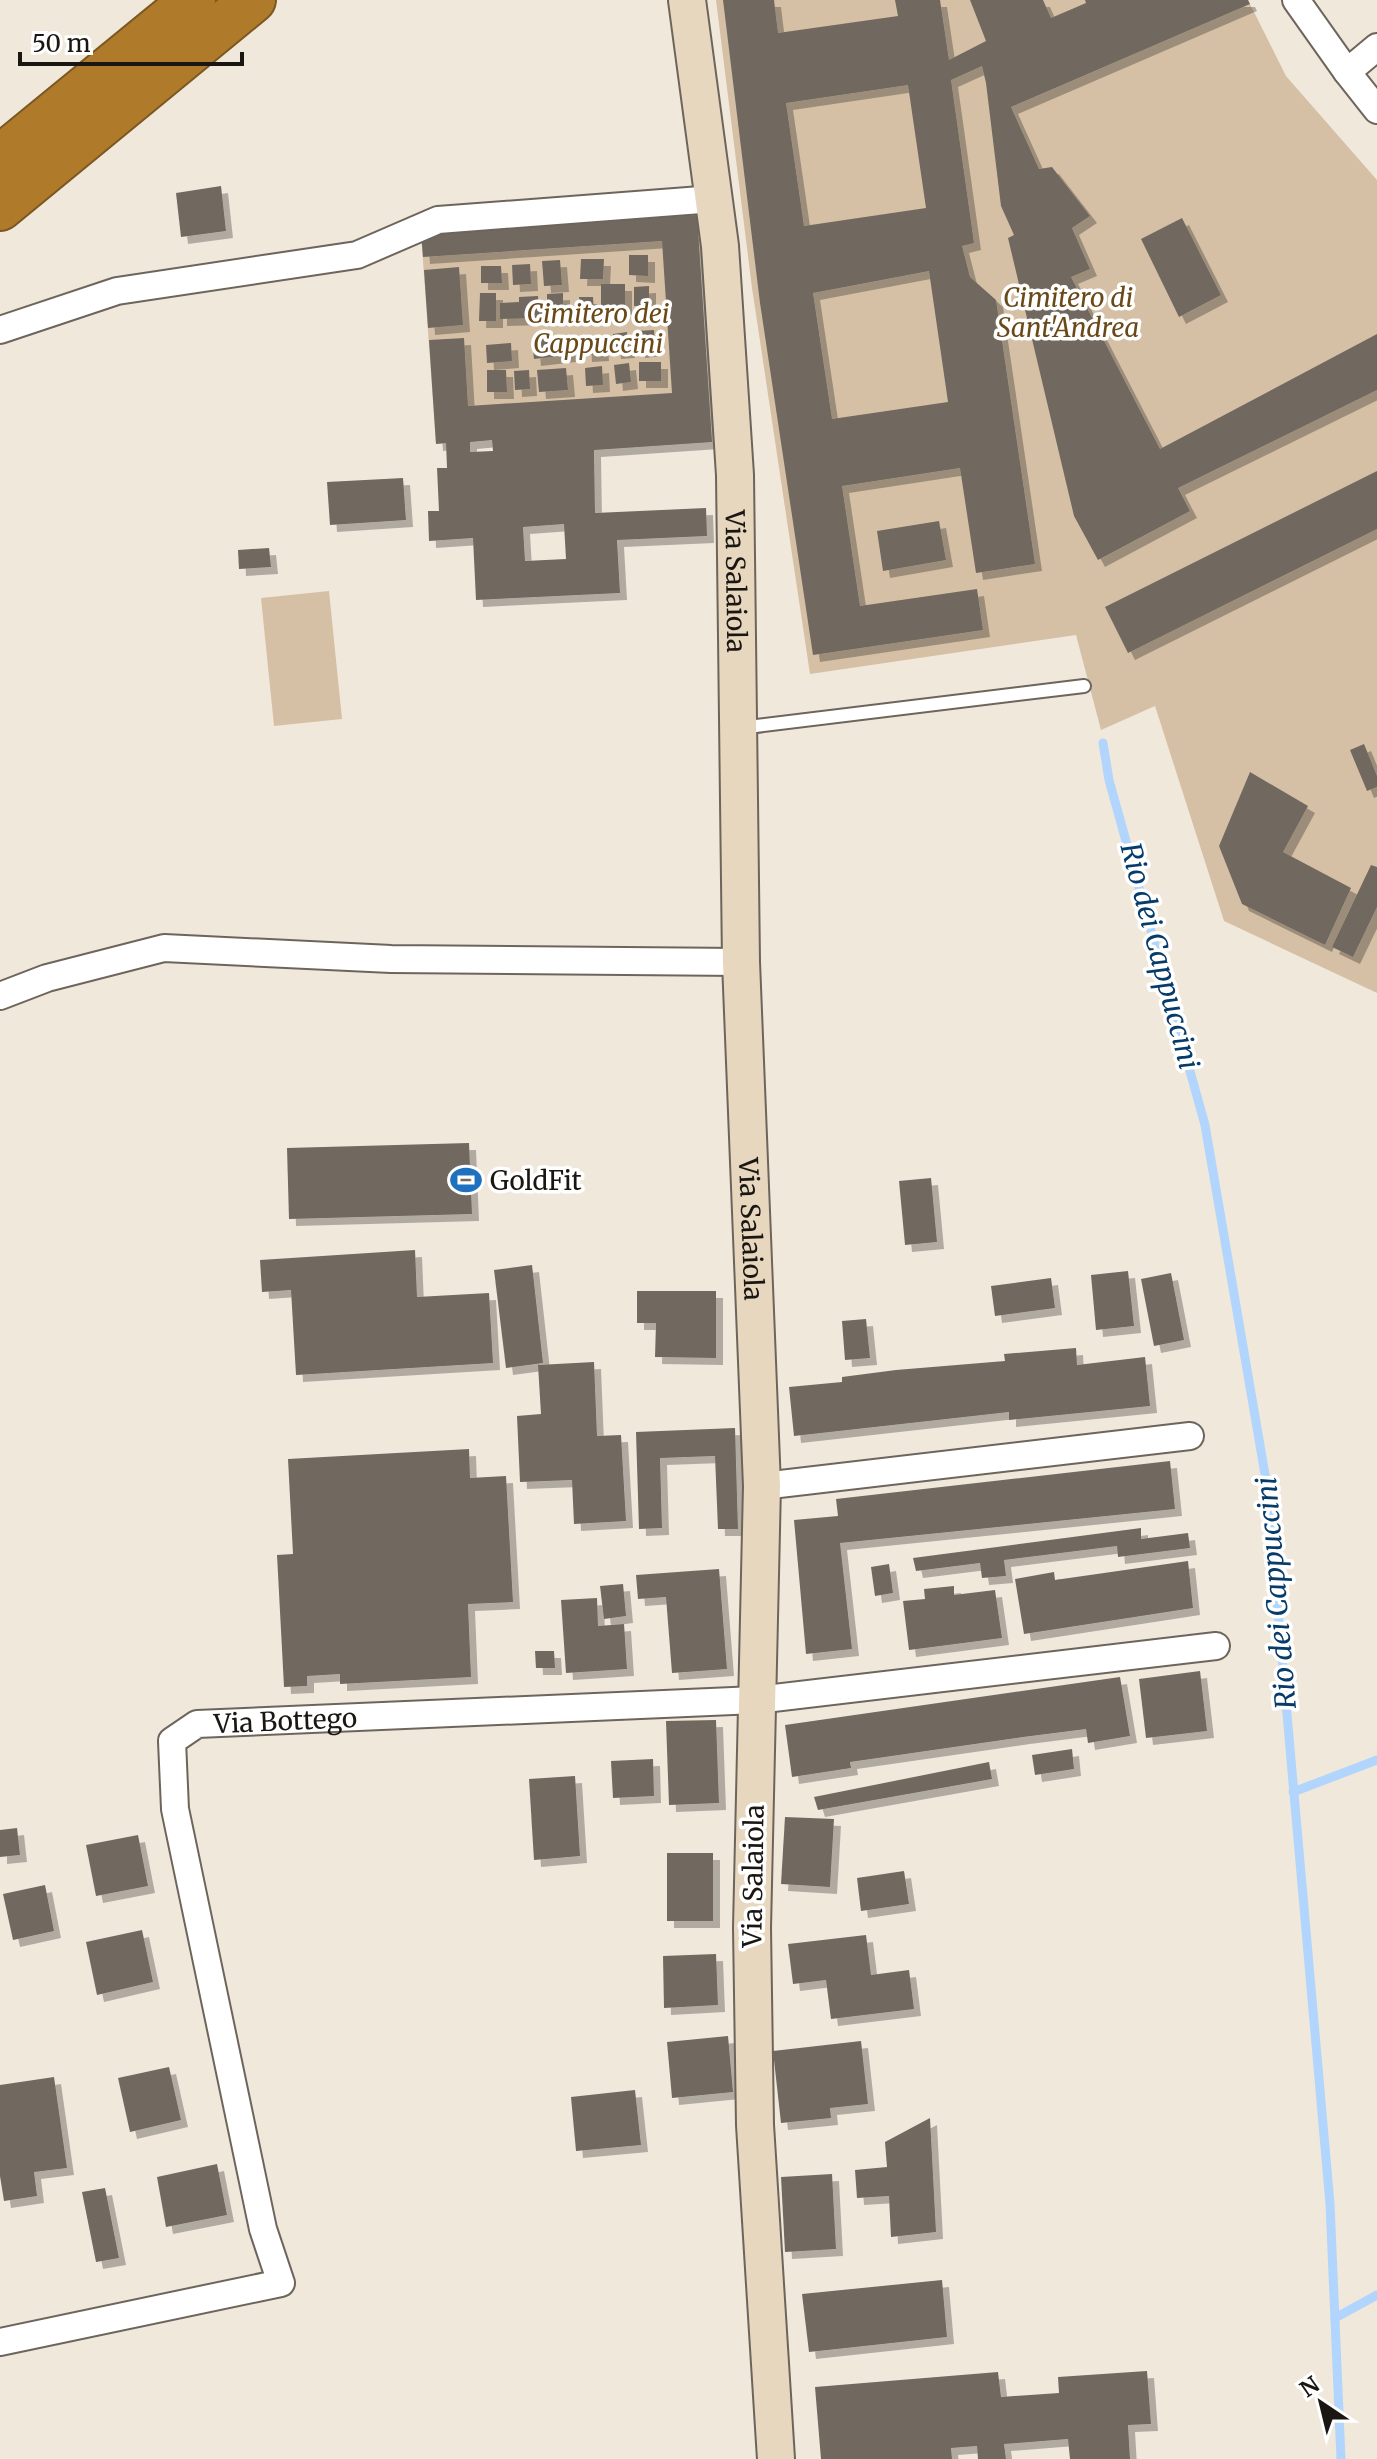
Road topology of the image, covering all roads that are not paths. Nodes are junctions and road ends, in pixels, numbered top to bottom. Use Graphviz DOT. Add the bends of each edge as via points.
graph roads {
  1 [pos="193,0"];
  2 [pos="253,0"];
  3 [pos="687,0"];
  4 [pos="1296,0"];
  5 [pos="1377,47"];
  6 [pos="1347,72"];
  7 [pos="1377,110"];
  8 [pos="0,158"];
  9 [pos="714,199"];
  10 [pos="0,208"];
  11 [pos="0,330"];
  12 [pos="1084,686"];
  13 [pos="737,728"];
  14 [pos="741,962"];
  15 [pos="0,996"];
  16 [pos="1190,1436"];
  17 [pos="762,1486"];
  18 [pos="1216,1646"];
  19 [pos="756,1700"];
  20 [pos="0,2342"];
  21 [pos="776,2459"];
  1 -- 8 [label="highway"];
  2 -- 10 [label="highway"];
  3 -- 9 [label="street, Via Salaiola"];
  4 -- 6 [label="street"];
  5 -- 6 [label="street"];
  6 -- 7 [label="street"];
  9 -- 11 [label="street" via="438,220 357,255 117,291"];
  9 -- 13 [label="street, Via Salaiola" via="735,475"];
  12 -- 13 [label="lane"];
  13 -- 14 [label="street, Via Salaiola"];
  14 -- 15 [label="street" via="391,959 164,948 47,978"];
  14 -- 17 [label="street, Via Salaiola"];
  16 -- 17 [label="street"];
  17 -- 19 [label="street, Via Salaiola"];
  18 -- 19 [label="street"];
  19 -- 20 [label="street, Via Bottego" via="197,1724 172,1741 175,1809 263,2229 281,2283"];
  19 -- 21 [label="street, Via Salaiola" via="755,2125"];
}
